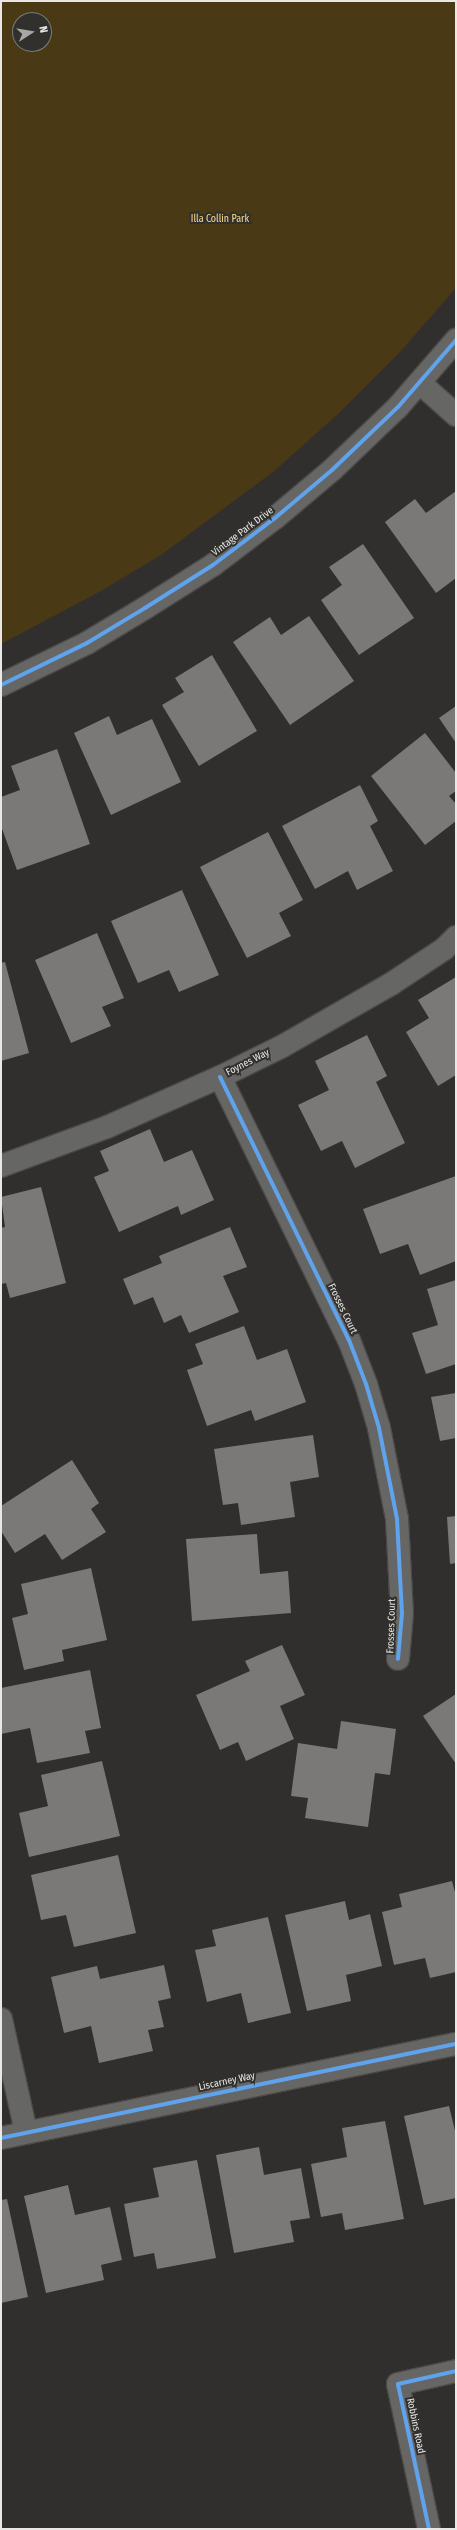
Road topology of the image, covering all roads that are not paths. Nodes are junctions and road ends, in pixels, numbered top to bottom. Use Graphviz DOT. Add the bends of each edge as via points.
graph roads {
  1 [pos="456,340"];
  2 [pos="420,383"];
  3 [pos="456,415"];
  4 [pos="1,685"];
  5 [pos="456,937"];
  6 [pos="220,1077"];
  7 [pos="1,1166"];
  8 [pos="398,1660"];
  9 [pos="1,2018"];
  10 [pos="456,2044"];
  11 [pos="26,2132"];
  12 [pos="1,2138"];
  13 [pos="456,2371"];
  14 [pos="429,2529"];
  1 -- 2 [label="street, Vintage Park Drive"];
  2 -- 3 [label="street"];
  2 -- 4 [label="street, Vintage Park Drive" via="332,470 213,565 87,643"];
  5 -- 6 [label="street, Foynes Way" via="444,949 391,984 281,1047"];
  6 -- 7 [label="street, Foynes Way" via="107,1127"];
  6 -- 8 [label="street, Frosses Court" via="349,1340 366,1384 386,1458 396,1519 402,1613"];
  9 -- 11 [label="street"];
  10 -- 11 [label="street, Liscarney Way"];
  11 -- 12 [label="street, Liscarney Way"];
  13 -- 14 [label="street, Robbins Road" via="398,2384"];
}
